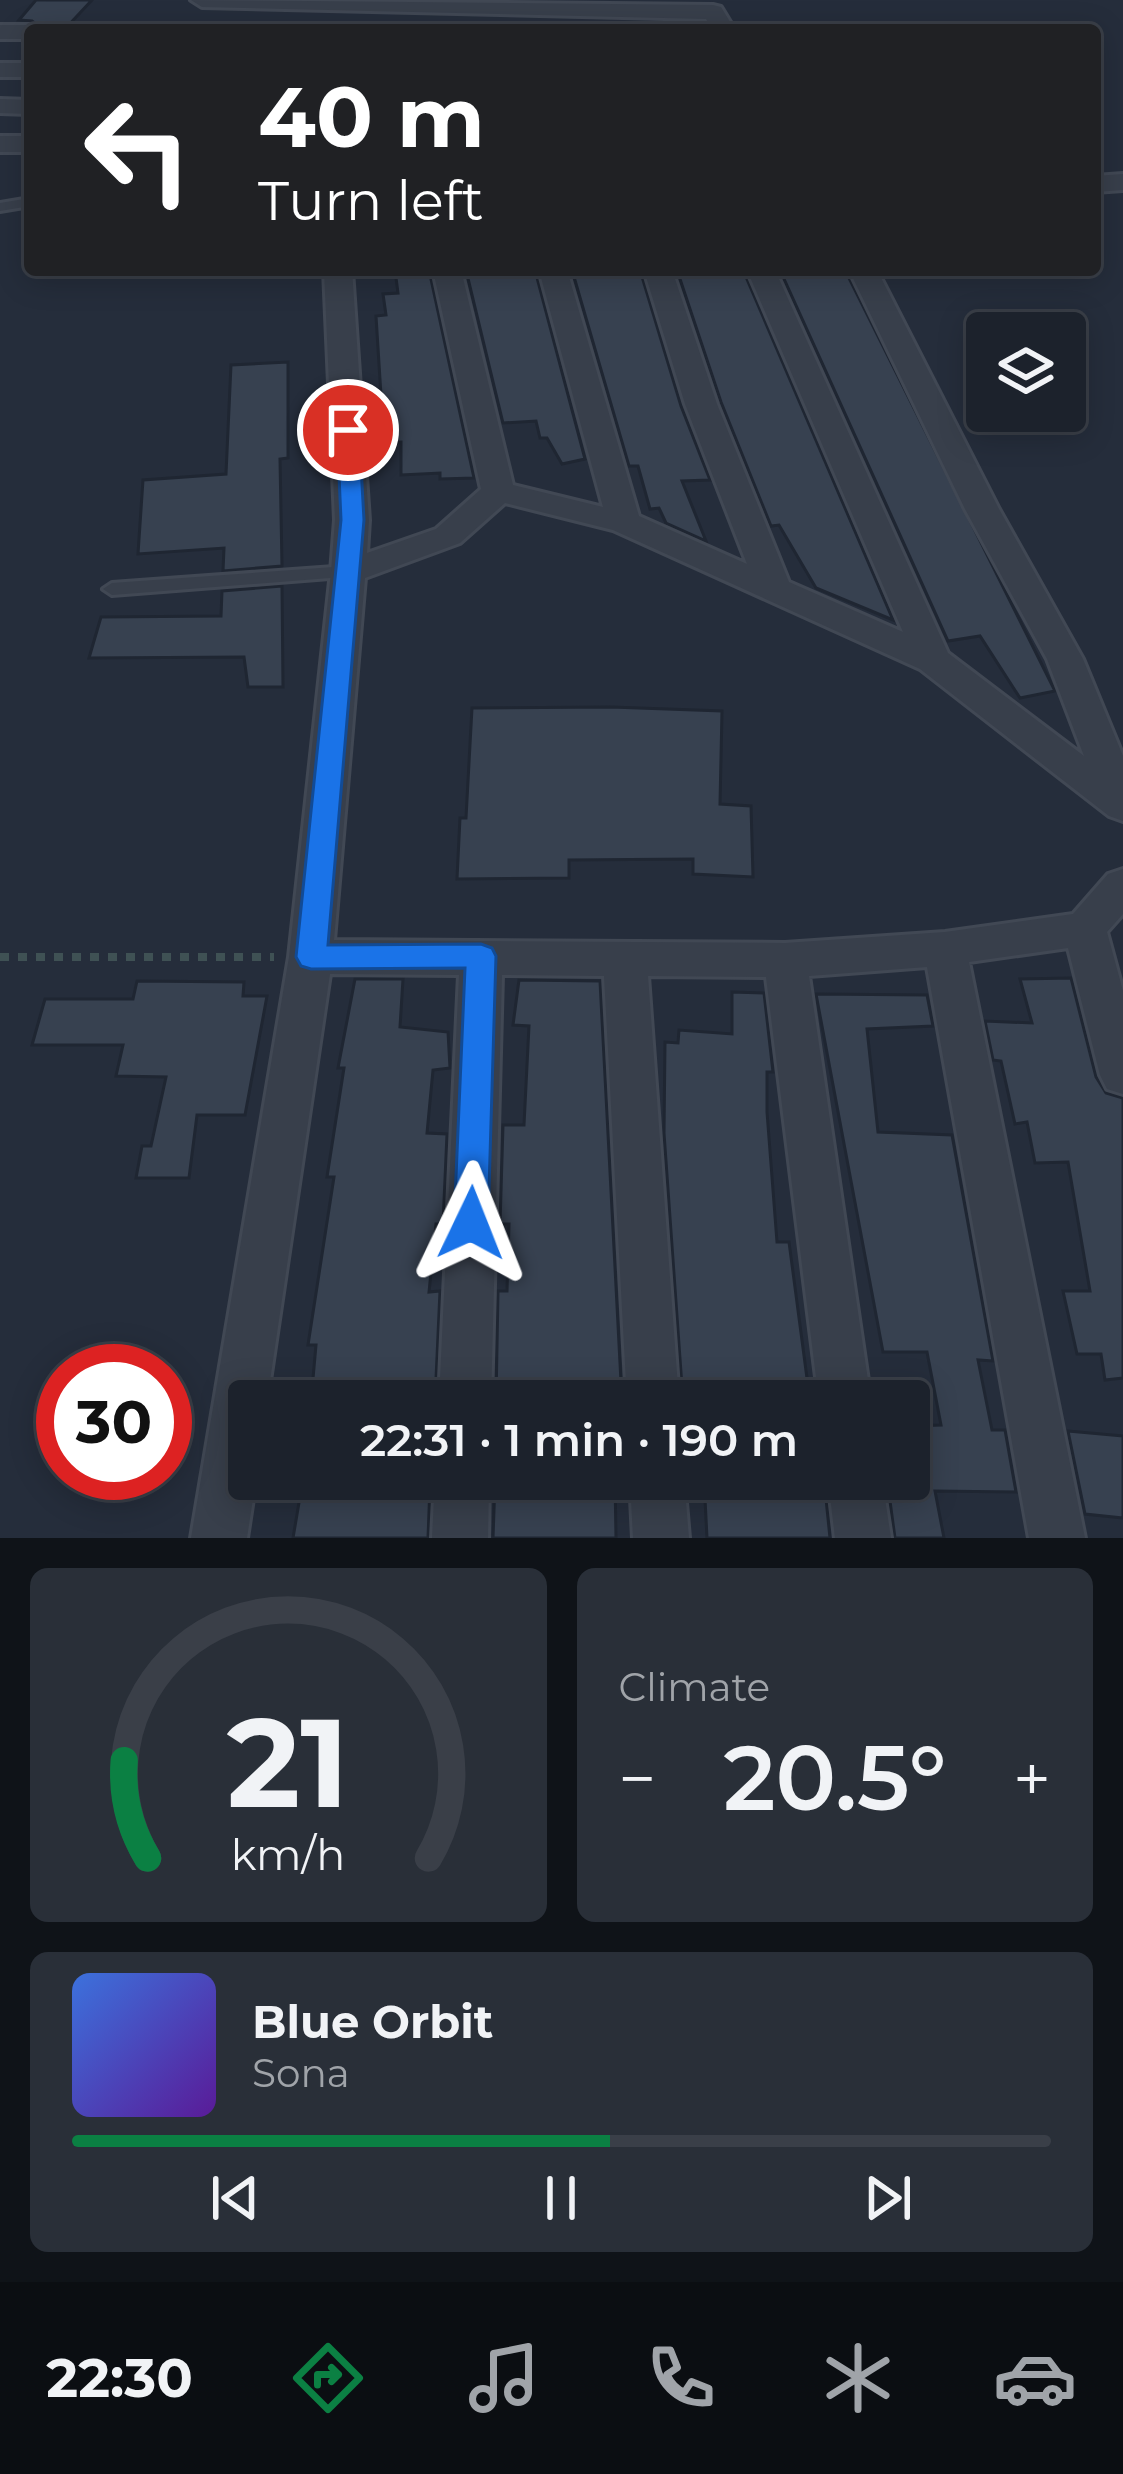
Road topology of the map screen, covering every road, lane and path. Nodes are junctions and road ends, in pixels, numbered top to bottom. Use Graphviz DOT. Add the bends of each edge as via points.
graph roads {
  1 [pos="202,0"];
  2 [pos="307,2"];
  3 [pos="714,14"];
  4 [pos="557,20"];
  5 [pos="636,20"];
  6 [pos="338,276"];
  7 [pos="448,276"];
  8 [pos="555,276"];
  9 [pos="660,276"];
  10 [pos="764,276"];
  11 [pos="866,276"];
  12 [pos="498,491"];
  13 [pos="624,522"];
  14 [pos="348,572"];
  15 [pos="773,586"];
  16 [pos="112,589"];
  17 [pos="933,660"];
  18 [pos="1123,805"];
  19 [pos="1123,885"];
  20 [pos="1085,929"];
  21 [pos="945,949"];
  22 [pos="481,956"];
  23 [pos="0,957"];
  24 [pos="311,957"];
  25 [pos="625,958"];
  26 [pos="785,960"];
  27 [pos="1123,1075"];
  28 [pos="466,1380"];
  29 [pos="651,1380"];
  30 [pos="841,1380"];
  31 [pos="461,1500"];
  32 [pos="659,1500"];
  33 [pos="858,1500"];
  34 [pos="219,1538"];
  35 [pos="460,1538"];
  36 [pos="661,1538"];
  37 [pos="863,1538"];
  38 [pos="1057,1538"];
  1 -- 2 [label="street"];
  2 -- 4 [label="street"];
  3 -- 5 [label="street"];
  4 -- 5 [label="street"];
  6 -- 14 [label="street"];
  7 -- 12 [label="street"];
  8 -- 13 [label="street"];
  9 -- 15 [label="street" via="700,404"];
  10 -- 17 [label="street"];
  11 -- 18 [label="street" via="1065,658"];
  12 -- 13 [label="street"];
  12 -- 14 [label="street" via="448,536"];
  13 -- 15 [label="street"];
  14 -- 16 [label="lane"];
  14 -- 24 [label="street"];
  15 -- 17 [label="street"];
  17 -- 18 [label="street"];
  19 -- 20 [label="street"];
  20 -- 21 [label="street"];
  20 -- 27 [label="street"];
  21 -- 26 [label="street"];
  21 -- 38 [label="street"];
  22 -- 24 [label="street"];
  22 -- 25 [label="street"];
  22 -- 28 [label="street"];
  23 -- 24 [label="path"];
  24 -- 34 [label="street"];
  25 -- 26 [label="street"];
  25 -- 29 [label="street"];
  26 -- 30 [label="street"];
  31 -- 35 [label="street"];
  32 -- 36 [label="street"];
  33 -- 37 [label="street"];
}
